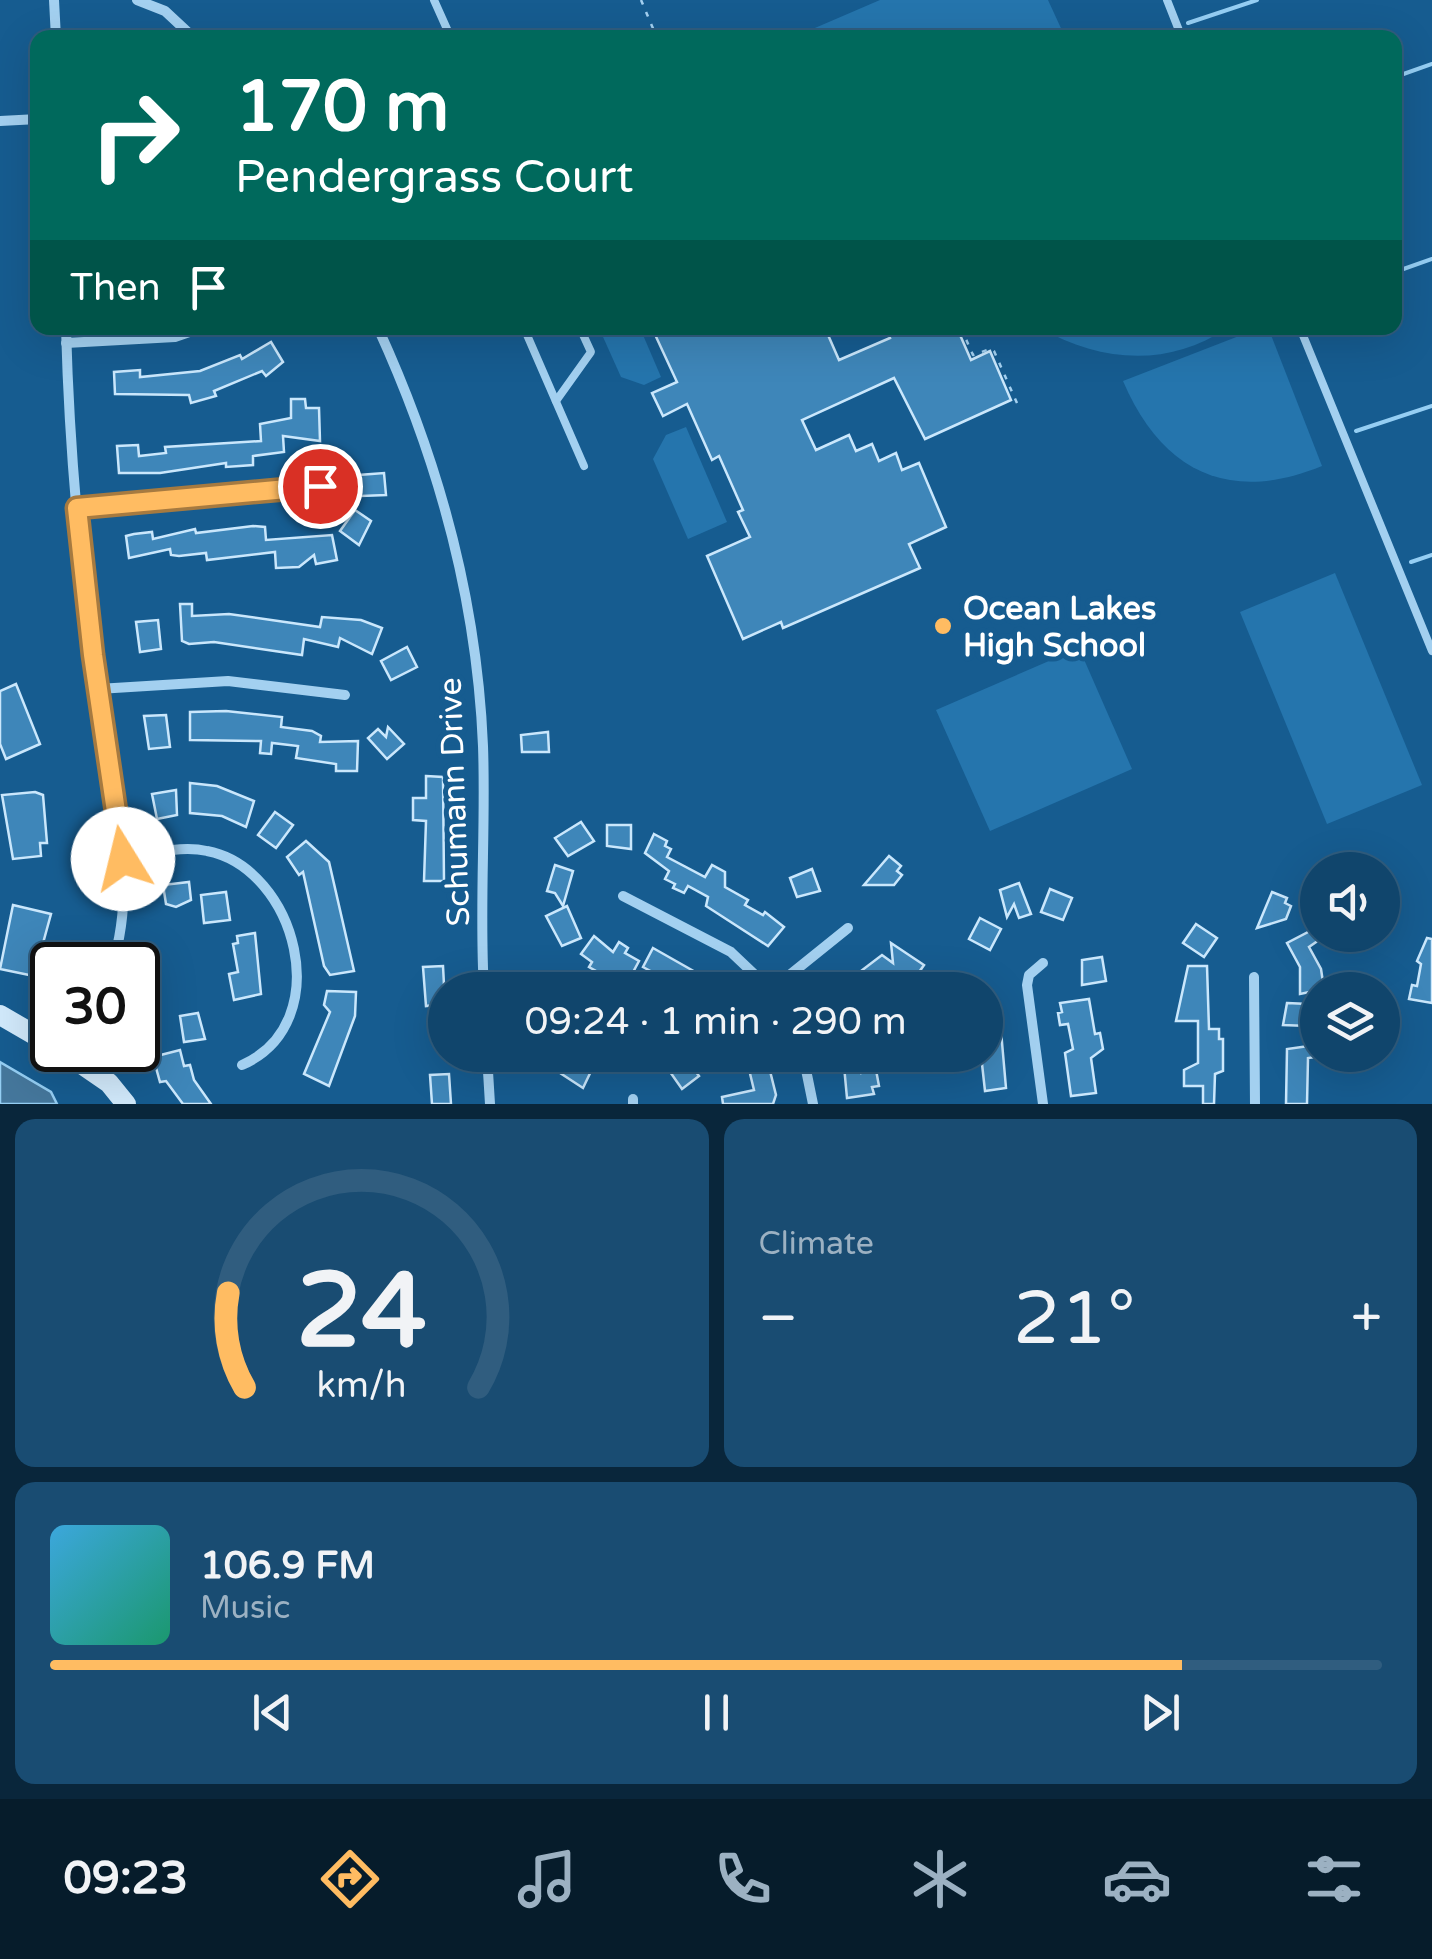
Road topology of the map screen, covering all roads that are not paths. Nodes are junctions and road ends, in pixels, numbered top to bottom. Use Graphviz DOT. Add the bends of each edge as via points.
graph roads {
  1 [pos="55,0"];
  2 [pos="137,0"];
  3 [pos="434,0"];
  4 [pos="1167,0"];
  5 [pos="56,30"];
  6 [pos="185,30"];
  7 [pos="447,30"];
  8 [pos="1179,30"];
  9 [pos="30,119"];
  10 [pos="0,121"];
  11 [pos="66,335"];
  12 [pos="183,335"];
  13 [pos="381,335"];
  14 [pos="527,335"];
  15 [pos="583,335"];
  16 [pos="1303,335"];
  17 [pos="66,343"];
  18 [pos="556,401"];
  19 [pos="584,466"];
  20 [pos="320,486"];
  21 [pos="77,508"];
  22 [pos="1432,651"];
  23 [pos="98,689"];
  24 [pos="345,695"];
  25 [pos="123,859"];
  26 [pos="623,896"];
  27 [pos="848,928"];
  28 [pos="117,942"];
  29 [pos="1042,963"];
  30 [pos="484,972"];
  31 [pos="752,972"];
  32 [pos="793,972"];
  33 [pos="1254,977"];
  34 [pos="0,1015"];
  35 [pos="30,1032"];
  36 [pos="242,1065"];
  37 [pos="93,1072"];
  38 [pos="488,1072"];
  39 [pos="807,1072"];
  40 [pos="126,1104"];
  41 [pos="490,1104"];
  42 [pos="813,1104"];
  43 [pos="1043,1104"];
  44 [pos="1255,1104"];
  1 -- 5 [label="street"];
  2 -- 6 [label="street"];
  3 -- 7 [label="lane"];
  4 -- 8 [label="lane"];
  9 -- 10 [label="street"];
  11 -- 17 [label="street"];
  12 -- 17 [label="street"];
  13 -- 30 [label="street, Schumann Drive" via="436,475 473,641 484,773"];
  14 -- 18 [label="lane"];
  15 -- 18 [label="lane" via="591,352"];
  16 -- 22 [label="lane"];
  17 -- 21 [label="street"];
  18 -- 19 [label="lane"];
  20 -- 21 [label="street"];
  21 -- 23 [label="street"];
  23 -- 24 [label="street" via="228,681"];
  23 -- 25 [label="street"];
  25 -- 28 [label="street"];
  25 -- 36 [label="street" via="206,850 250,872 278,908 298,998 280,1040"];
  26 -- 31 [label="street" via="731,952"];
  27 -- 32 [label="street"];
  29 -- 43 [label="street" via="1027,985"];
  33 -- 44 [label="street"];
  34 -- 35 [label="street"];
  37 -- 40 [label="street"];
  38 -- 41 [label="street"];
  39 -- 42 [label="street"];
}
